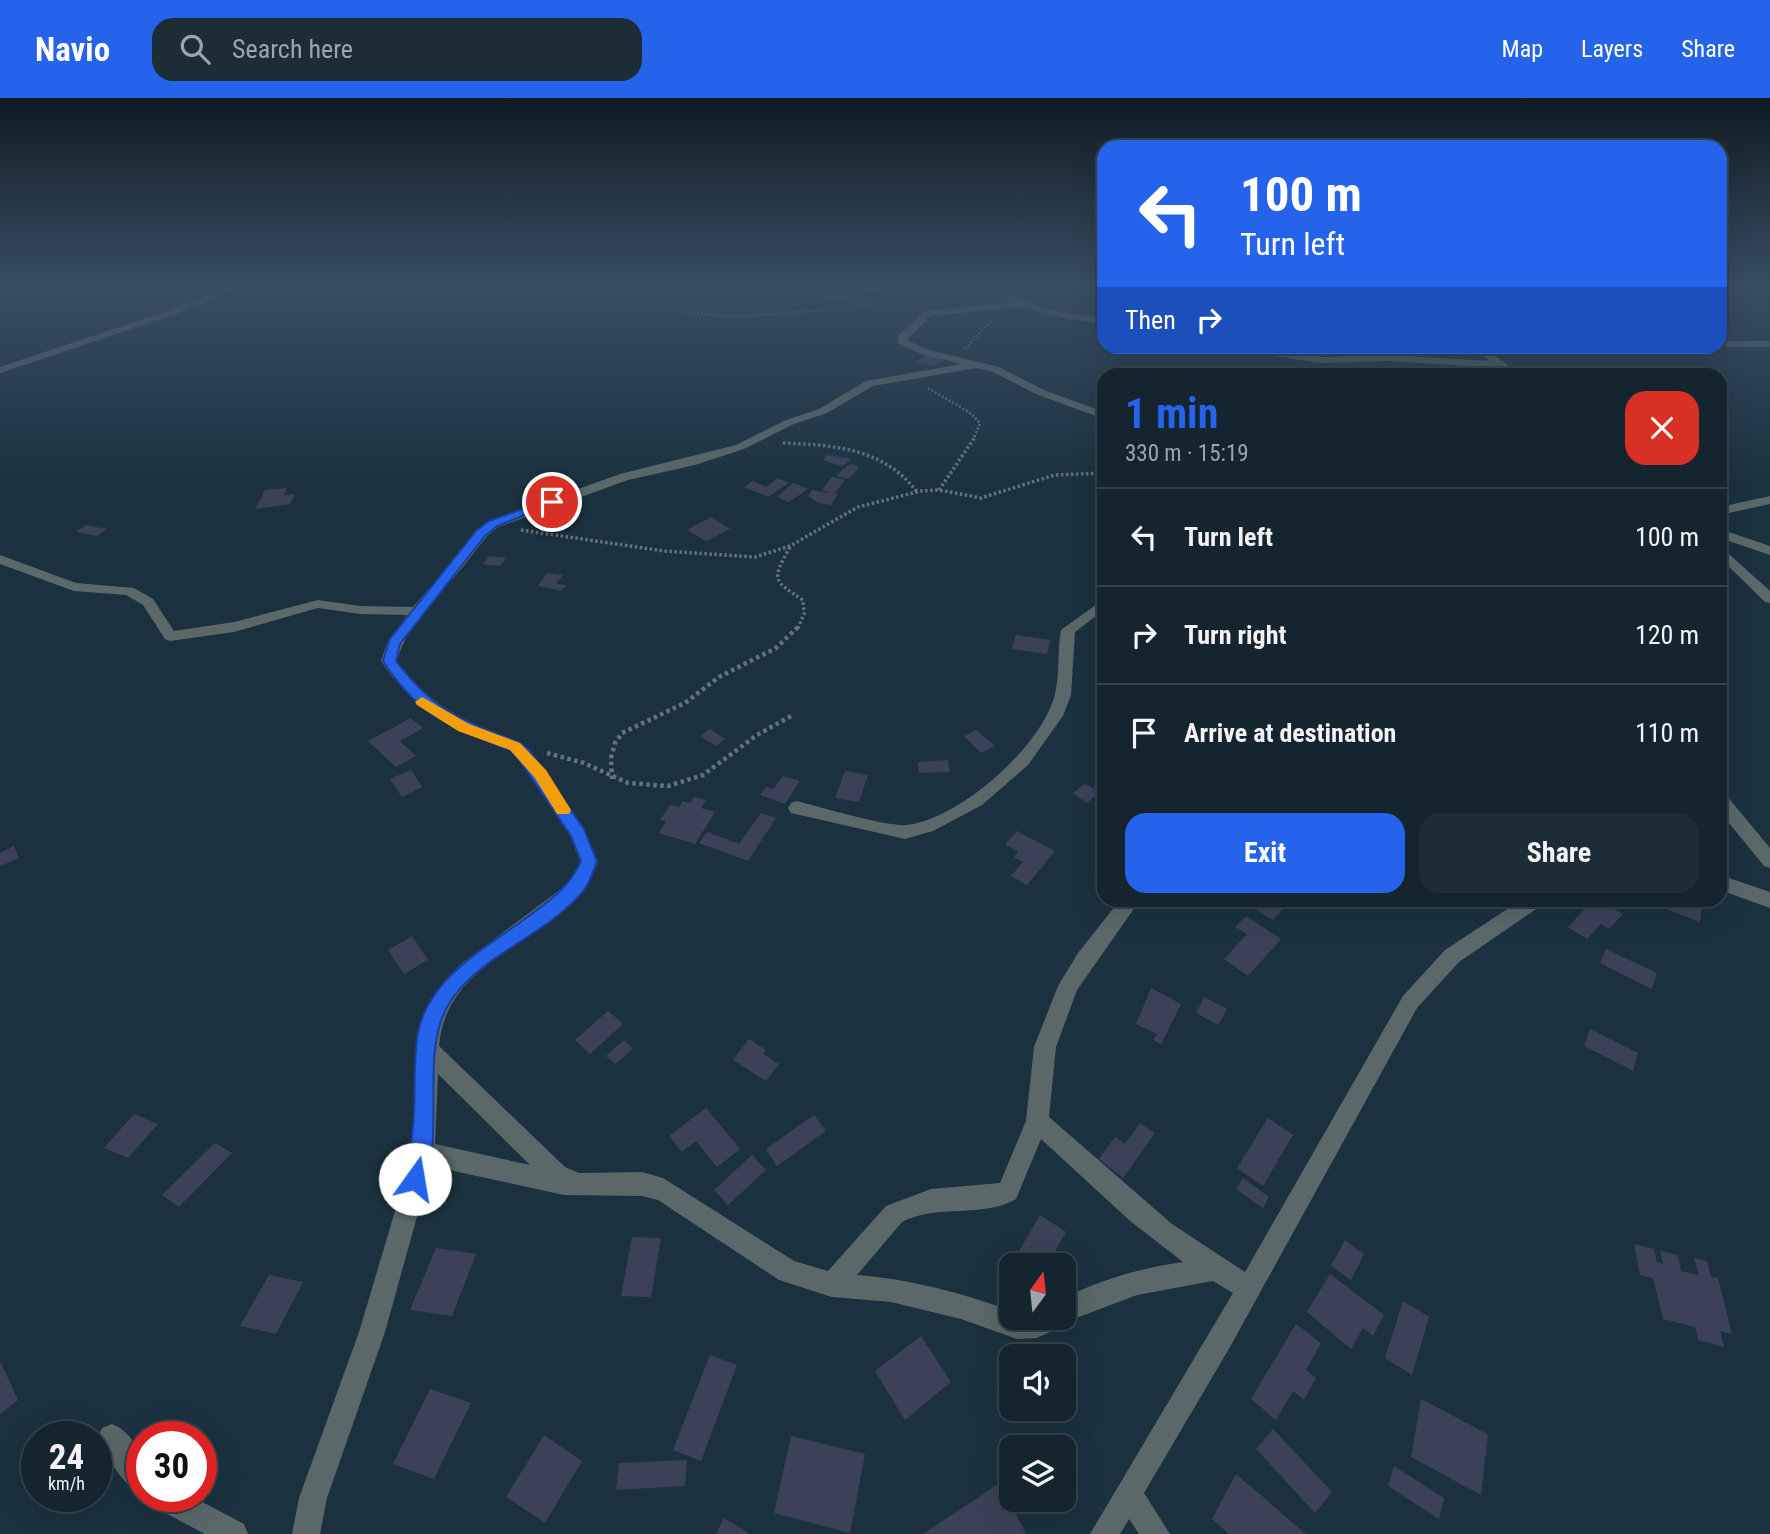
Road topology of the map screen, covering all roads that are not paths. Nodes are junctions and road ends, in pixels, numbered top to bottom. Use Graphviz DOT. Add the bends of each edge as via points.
graph roads {
  1 [pos="52,353"];
  2 [pos="930,353"];
  3 [pos="1268,354"];
  4 [pos="1340,354"];
  5 [pos="1487,354"];
  6 [pos="1345,359"];
  7 [pos="1399,359"];
  8 [pos="979,364"];
  9 [pos="1502,365"];
  10 [pos="1403,368"];
  11 [pos="1506,368"];
  12 [pos="0,370"];
  13 [pos="1097,413"];
  14 [pos="1770,500"];
  15 [pos="1727,510"];
  16 [pos="1727,536"];
  17 [pos="1770,551"];
  18 [pos="1727,557"];
  19 [pos="0,559"];
  20 [pos="1727,566"];
  21 [pos="1740,569"];
  22 [pos="1770,599"];
  23 [pos="1097,608"];
  24 [pos="417,611"];
  25 [pos="797,808"];
  26 [pos="1727,809"];
  27 [pos="1770,861"];
  28 [pos="1727,885"];
  29 [pos="1770,900"];
  30 [pos="1125,907"];
  31 [pos="1525,907"];
  32 [pos="428,1050"];
  33 [pos="1037,1121"];
  34 [pos="423,1154"];
  35 [pos="578,1185"];
  36 [pos="1214,1269"];
  37 [pos="832,1285"];
  38 [pos="1250,1288"];
  39 [pos="1076,1305"];
  40 [pos="999,1320"];
  41 [pos="112,1438"];
  42 [pos="126,1458"];
  43 [pos="1128,1493"];
  44 [pos="192,1512"];
  45 [pos="234,1534"];
  46 [pos="306,1534"];
  47 [pos="1104,1534"];
  48 [pos="1156,1534"];
  1 -- 12 [label="street"];
  2 -- 8 [label="street"];
  3 -- 6 [label="street"];
  4 -- 6 [label="street"];
  5 -- 9 [label="street"];
  6 -- 7 [label="street"];
  7 -- 9 [label="street"];
  7 -- 10 [label="street"];
  8 -- 13 [label="street"];
  8 -- 24 [label="street" via="870,383 823,411 750,443 712,457 624,477 493,524"];
  9 -- 11 [label="street"];
  14 -- 15 [label="street"];
  16 -- 17 [label="street"];
  18 -- 21 [label="street"];
  19 -- 24 [label="street" via="74,587 129,591 148,602 170,636 234,627 318,604"];
  20 -- 21 [label="street"];
  21 -- 22 [label="street"];
  23 -- 25 [label="street" via="1068,630 1059,707 1027,758 964,809 922,830 905,832"];
  24 -- 32 [label="street" via="394,643 389,661 401,680 441,716 515,746 540,774 587,854 587,870 578,885 444,995 427,1035"];
  26 -- 27 [label="street"];
  28 -- 29 [label="street"];
  30 -- 33 [label="street" via="1068,986 1045,1047"];
  31 -- 38 [label="street" via="1452,956 1410,1002"];
  32 -- 34 [label="street"];
  32 -- 35 [label="street" via="557,1175"];
  33 -- 36 [label="street" via="1168,1238"];
  33 -- 37 [label="street" via="1008,1191 904,1208"];
  34 -- 35 [label="street"];
  34 -- 46 [label="street" via="372,1332 313,1498"];
  35 -- 37 [label="street" via="642,1184 663,1191 788,1271"];
  36 -- 38 [label="street"];
  36 -- 39 [label="street" via="1124,1284"];
  37 -- 40 [label="street" via="891,1290"];
  38 -- 43 [label="street"];
  41 -- 42 [label="street"];
  43 -- 47 [label="street"];
  43 -- 48 [label="street"];
  44 -- 45 [label="street"];
}
